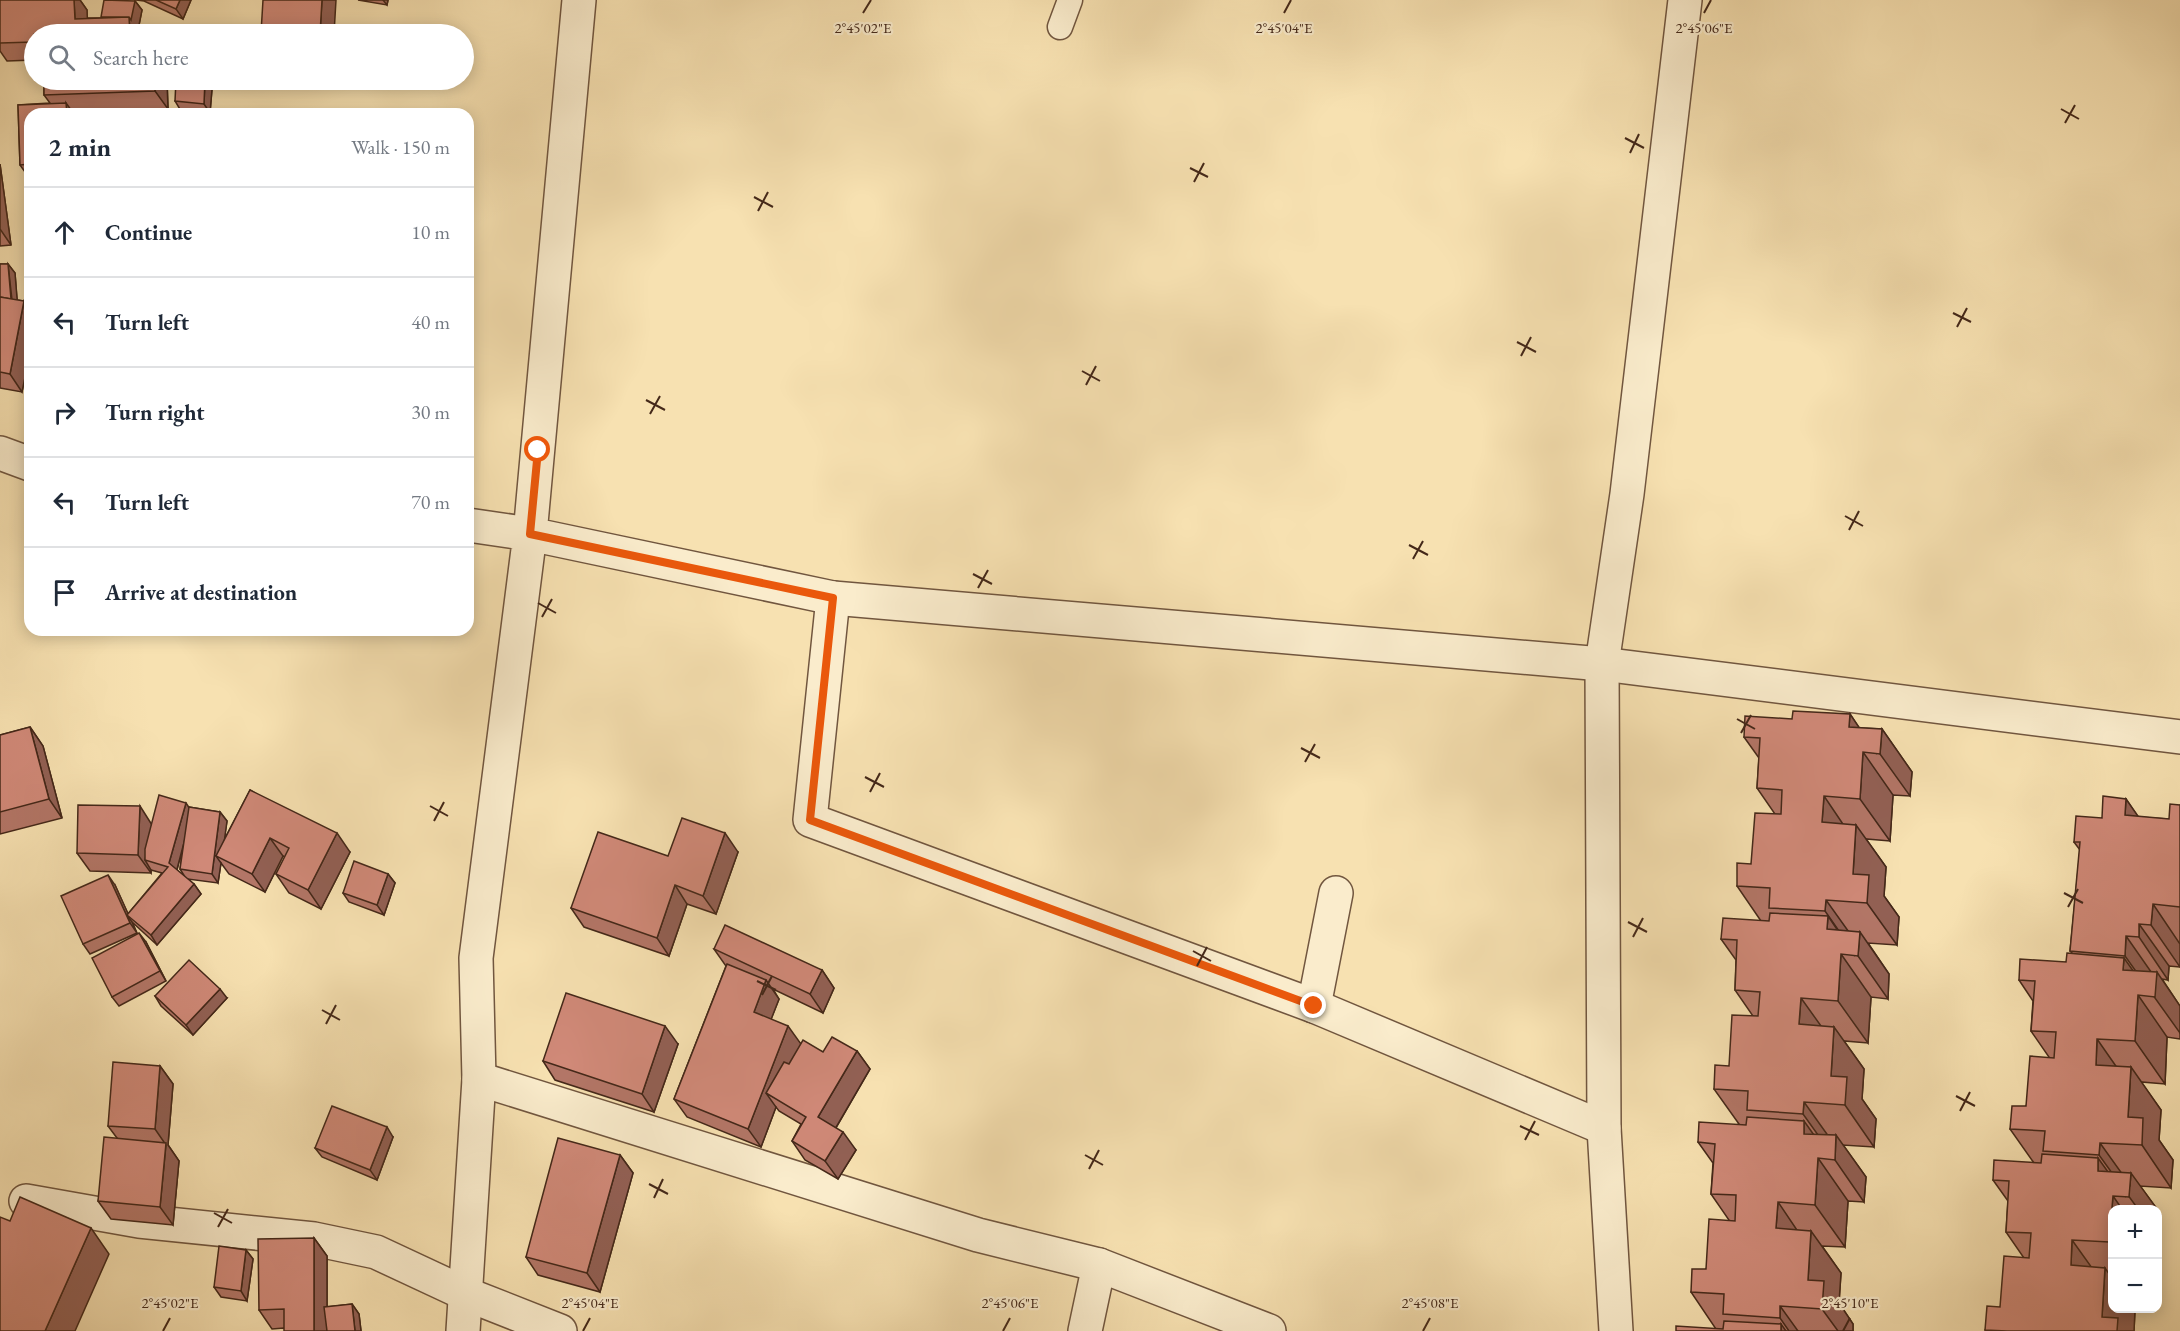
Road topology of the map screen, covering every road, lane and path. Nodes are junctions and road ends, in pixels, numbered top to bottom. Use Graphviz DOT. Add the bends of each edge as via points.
graph roads {
  1 [pos="579,0"];
  2 [pos="1070,0"];
  3 [pos="1685,0"];
  4 [pos="1060,27"];
  5 [pos="0,453"];
  6 [pos="24,462"];
  7 [pos="474,526"];
  8 [pos="530,534"];
  9 [pos="833,598"];
  10 [pos="1602,664"];
  11 [pos="2180,737"];
  12 [pos="1336,893"];
  13 [pos="1314,1006"];
  14 [pos="479,1079"];
  15 [pos="1604,1128"];
  16 [pos="26,1201"];
  17 [pos="1099,1265"];
  18 [pos="466,1294"];
  19 [pos="463,1331"];
  20 [pos="561,1331"];
  21 [pos="1085,1331"];
  22 [pos="1269,1331"];
  23 [pos="1616,1331"];
  1 -- 8 [label="street"];
  2 -- 4 [label="lane"];
  3 -- 10 [label="street" via="1627,494"];
  5 -- 6 [label="street"];
  7 -- 8 [label="street"];
  8 -- 9 [label="street"];
  8 -- 14 [label="street" via="476,958"];
  9 -- 10 [label="street"];
  9 -- 13 [label="street" via="810,820"];
  10 -- 11 [label="street"];
  10 -- 15 [label="street"];
  12 -- 13 [label="street"];
  13 -- 15 [label="street"];
  14 -- 17 [label="street" via="978,1235"];
  14 -- 18 [label="street"];
  15 -- 23 [label="street"];
  16 -- 18 [label="street" via="139,1221 324,1241 376,1252"];
  17 -- 21 [label="street"];
  17 -- 22 [label="street"];
  18 -- 19 [label="street"];
  18 -- 20 [label="street"];
}
